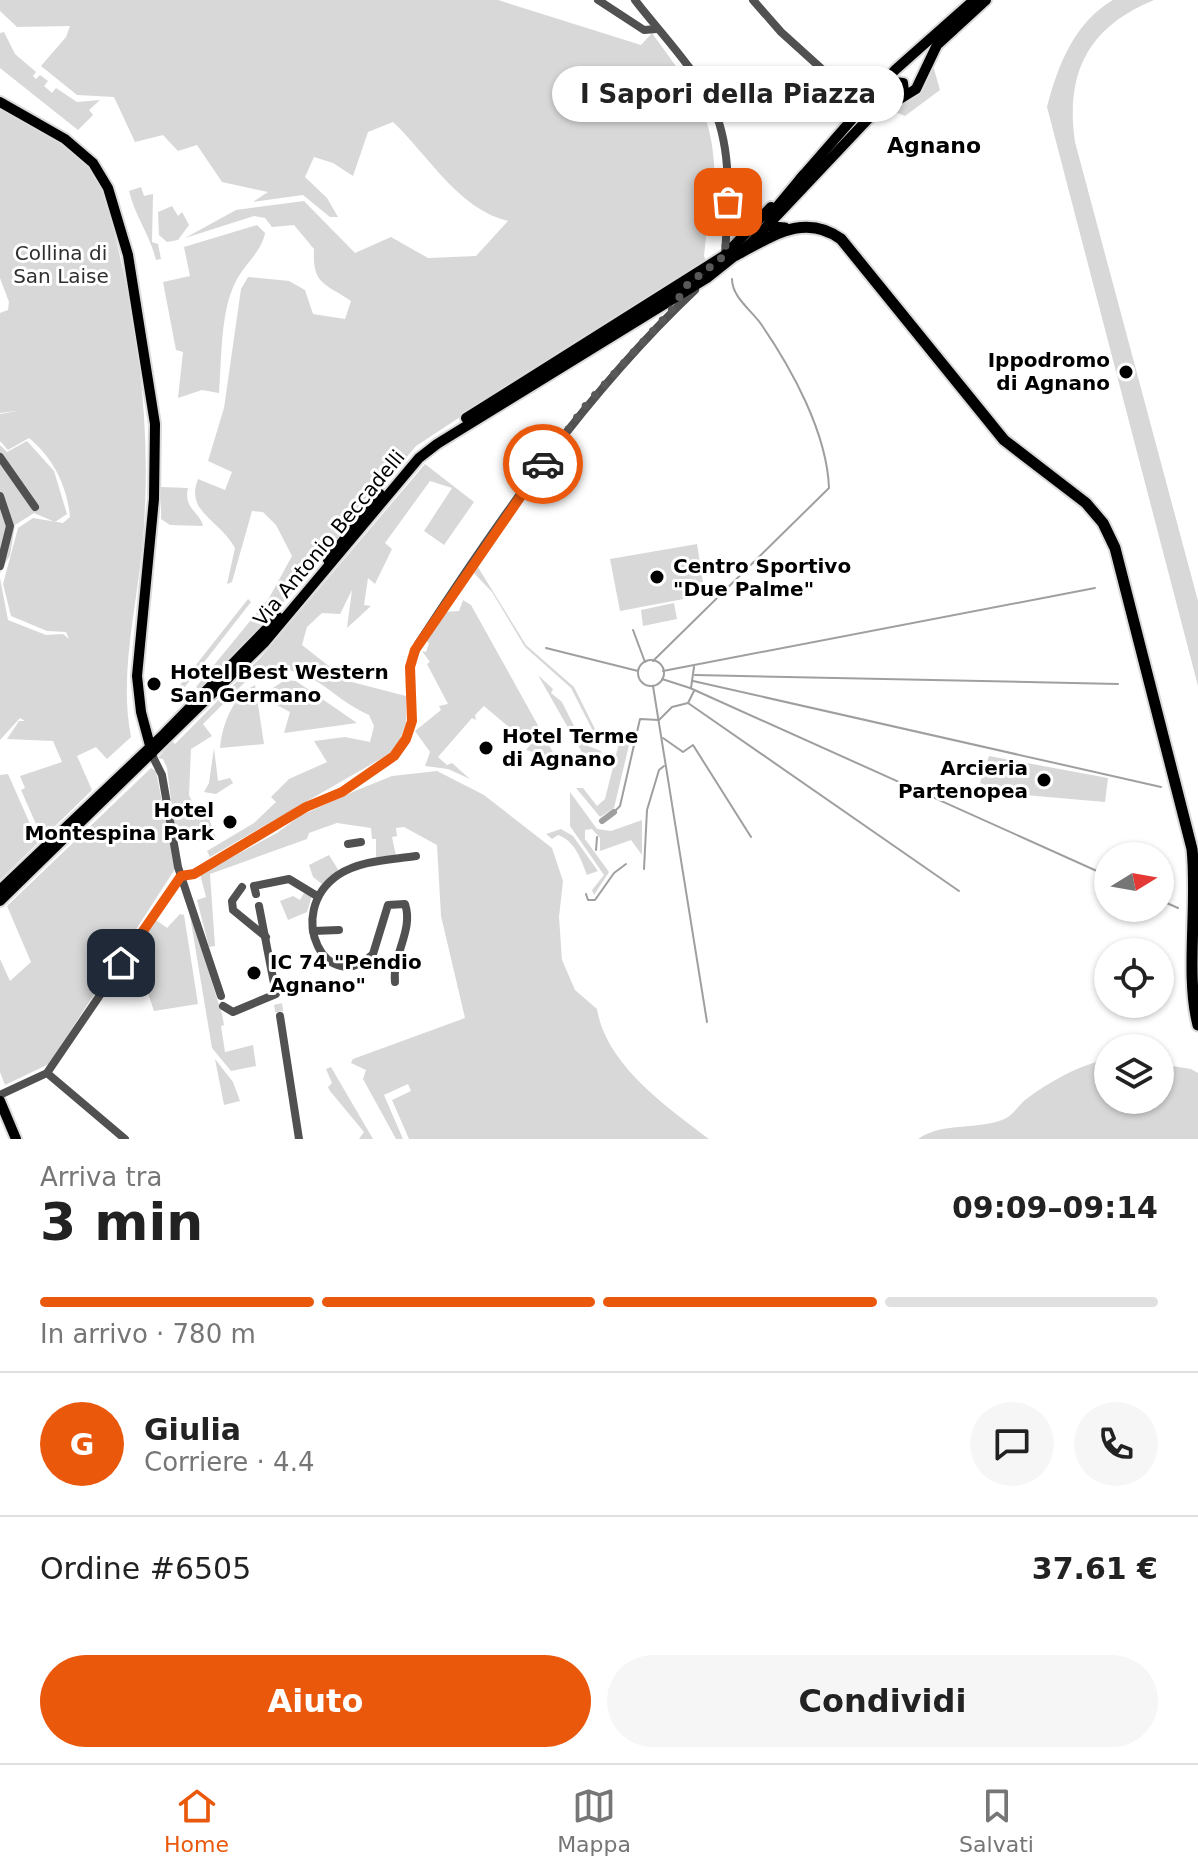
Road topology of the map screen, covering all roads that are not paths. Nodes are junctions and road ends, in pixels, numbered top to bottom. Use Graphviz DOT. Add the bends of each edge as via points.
graph roads {
  1 [pos="598,0"];
  2 [pos="635,0"];
  3 [pos="753,0"];
  4 [pos="974,0"];
  5 [pos="986,0"];
  6 [pos="657,29"];
  7 [pos="910,57"];
  8 [pos="929,62"];
  9 [pos="886,81"];
  10 [pos="877,92"];
  11 [pos="0,102"];
  12 [pos="865,108"];
  13 [pos="883,108"];
  14 [pos="804,175"];
  15 [pos="770,225"];
  16 [pos="790,228"];
  17 [pos="726,235"];
  18 [pos="740,241"];
  19 [pos="730,257"];
  20 [pos="706,272"];
  21 [pos="682,293"];
  22 [pos="671,311"];
  23 [pos="0,457"];
  24 [pos="0,496"];
  25 [pos="35,507"];
  26 [pos="0,566"];
  27 [pos="192,711"];
  28 [pos="151,751"];
  29 [pos="361,842"];
  30 [pos="348,844"];
  31 [pos="416,856"];
  32 [pos="181,876"];
  33 [pos="242,887"];
  34 [pos="0,890"];
  35 [pos="255,890"];
  36 [pos="317,896"];
  37 [pos="0,901"];
  38 [pos="259,906"];
  39 [pos="339,930"];
  40 [pos="313,931"];
  41 [pos="266,937"];
  42 [pos="395,982"];
  43 [pos="280,1016"];
  44 [pos="1198,1025"];
  45 [pos="47,1073"];
  46 [pos="0,1098"];
  47 [pos="16,1139"];
  48 [pos="125,1139"];
  49 [pos="299,1139"];
  1 -- 6 [label="street" via="644,30"];
  2 -- 6 [label="street"];
  3 -- 12 [label="street"];
  4 -- 7 [label="main road"];
  5 -- 8 [label="main road" via="942,39"];
  6 -- 17 [label="street" via="718,118 728,202"];
  7 -- 8 [label="main road" via="927,50"];
  7 -- 8 [label="main road" via="904,73 910,79"];
  7 -- 9 [label="main road"];
  8 -- 13 [label="main road" via="916,89"];
  9 -- 10 [label="main road"];
  9 -- 13 [label="main road" via="901,81 904,91"];
  10 -- 12 [label="main road"];
  10 -- 13 [label="main road"];
  11 -- 28 [label="main road" via="65,139 93,163 108,188 130,266 155,424 154,499 137,676"];
  12 -- 14 [label="main road"];
  13 -- 15 [label="main road" via="861,125"];
  14 -- 15 [label="highway" via="769,217"];
  14 -- 18 [label="main road"];
  15 -- 16 [label="highway"];
  15 -- 19 [label="main road"];
  16 -- 19 [label="highway"];
  16 -- 44 [label="highway" via="817,227 848,245 1004,440 1079,496 1107,530 1192,849"];
  17 -- 18 [label="street"];
  17 -- 19 [label="street"];
  18 -- 19 [label="main road"];
  19 -- 20 [label="main road, Via Antonio Beccadelli"];
  20 -- 21 [label="main road, Via Antonio Beccadelli"];
  20 -- 22 [label="street"];
  20 -- 27 [label="main road, Via Antonio Beccadelli" via="423,447"];
  21 -- 22 [label="street"];
  21 -- 27 [label="main road, Via Antonio Beccadelli" via="419,458 309,593"];
  22 -- 32 [label="street" via="568,428 418,644 410,667 412,721 394,756 342,792 306,807 194,874"];
  23 -- 25 [label="street"];
  24 -- 26 [label="street" via="10,526"];
  27 -- 28 [label="main road, Via Antonio Beccadelli"];
  28 -- 32 [label="street" via="162,775"];
  28 -- 34 [label="main road, Via Antonio Beccadelli"];
  28 -- 37 [label="main road, Via Antonio Beccadelli"];
  29 -- 30 [label="street"];
  31 -- 36 [label="street" via="351,868"];
  32 -- 41 [label="street" via="222,1001 233,1012 277,999"];
  32 -- 45 [label="street"];
  33 -- 41 [label="street" via="232,901 233,910"];
  35 -- 36 [label="street" via="289,879"];
  36 -- 40 [label="street"];
  38 -- 41 [label="street"];
  39 -- 40 [label="street"];
  40 -- 42 [label="street" via="327,959 344,966 362,963 378,944 386,909 405,904 405,934 393,965"];
  43 -- 49 [label="street"];
  45 -- 46 [label="street"];
  45 -- 48 [label="street"];
  46 -- 47 [label="main road"];
}
